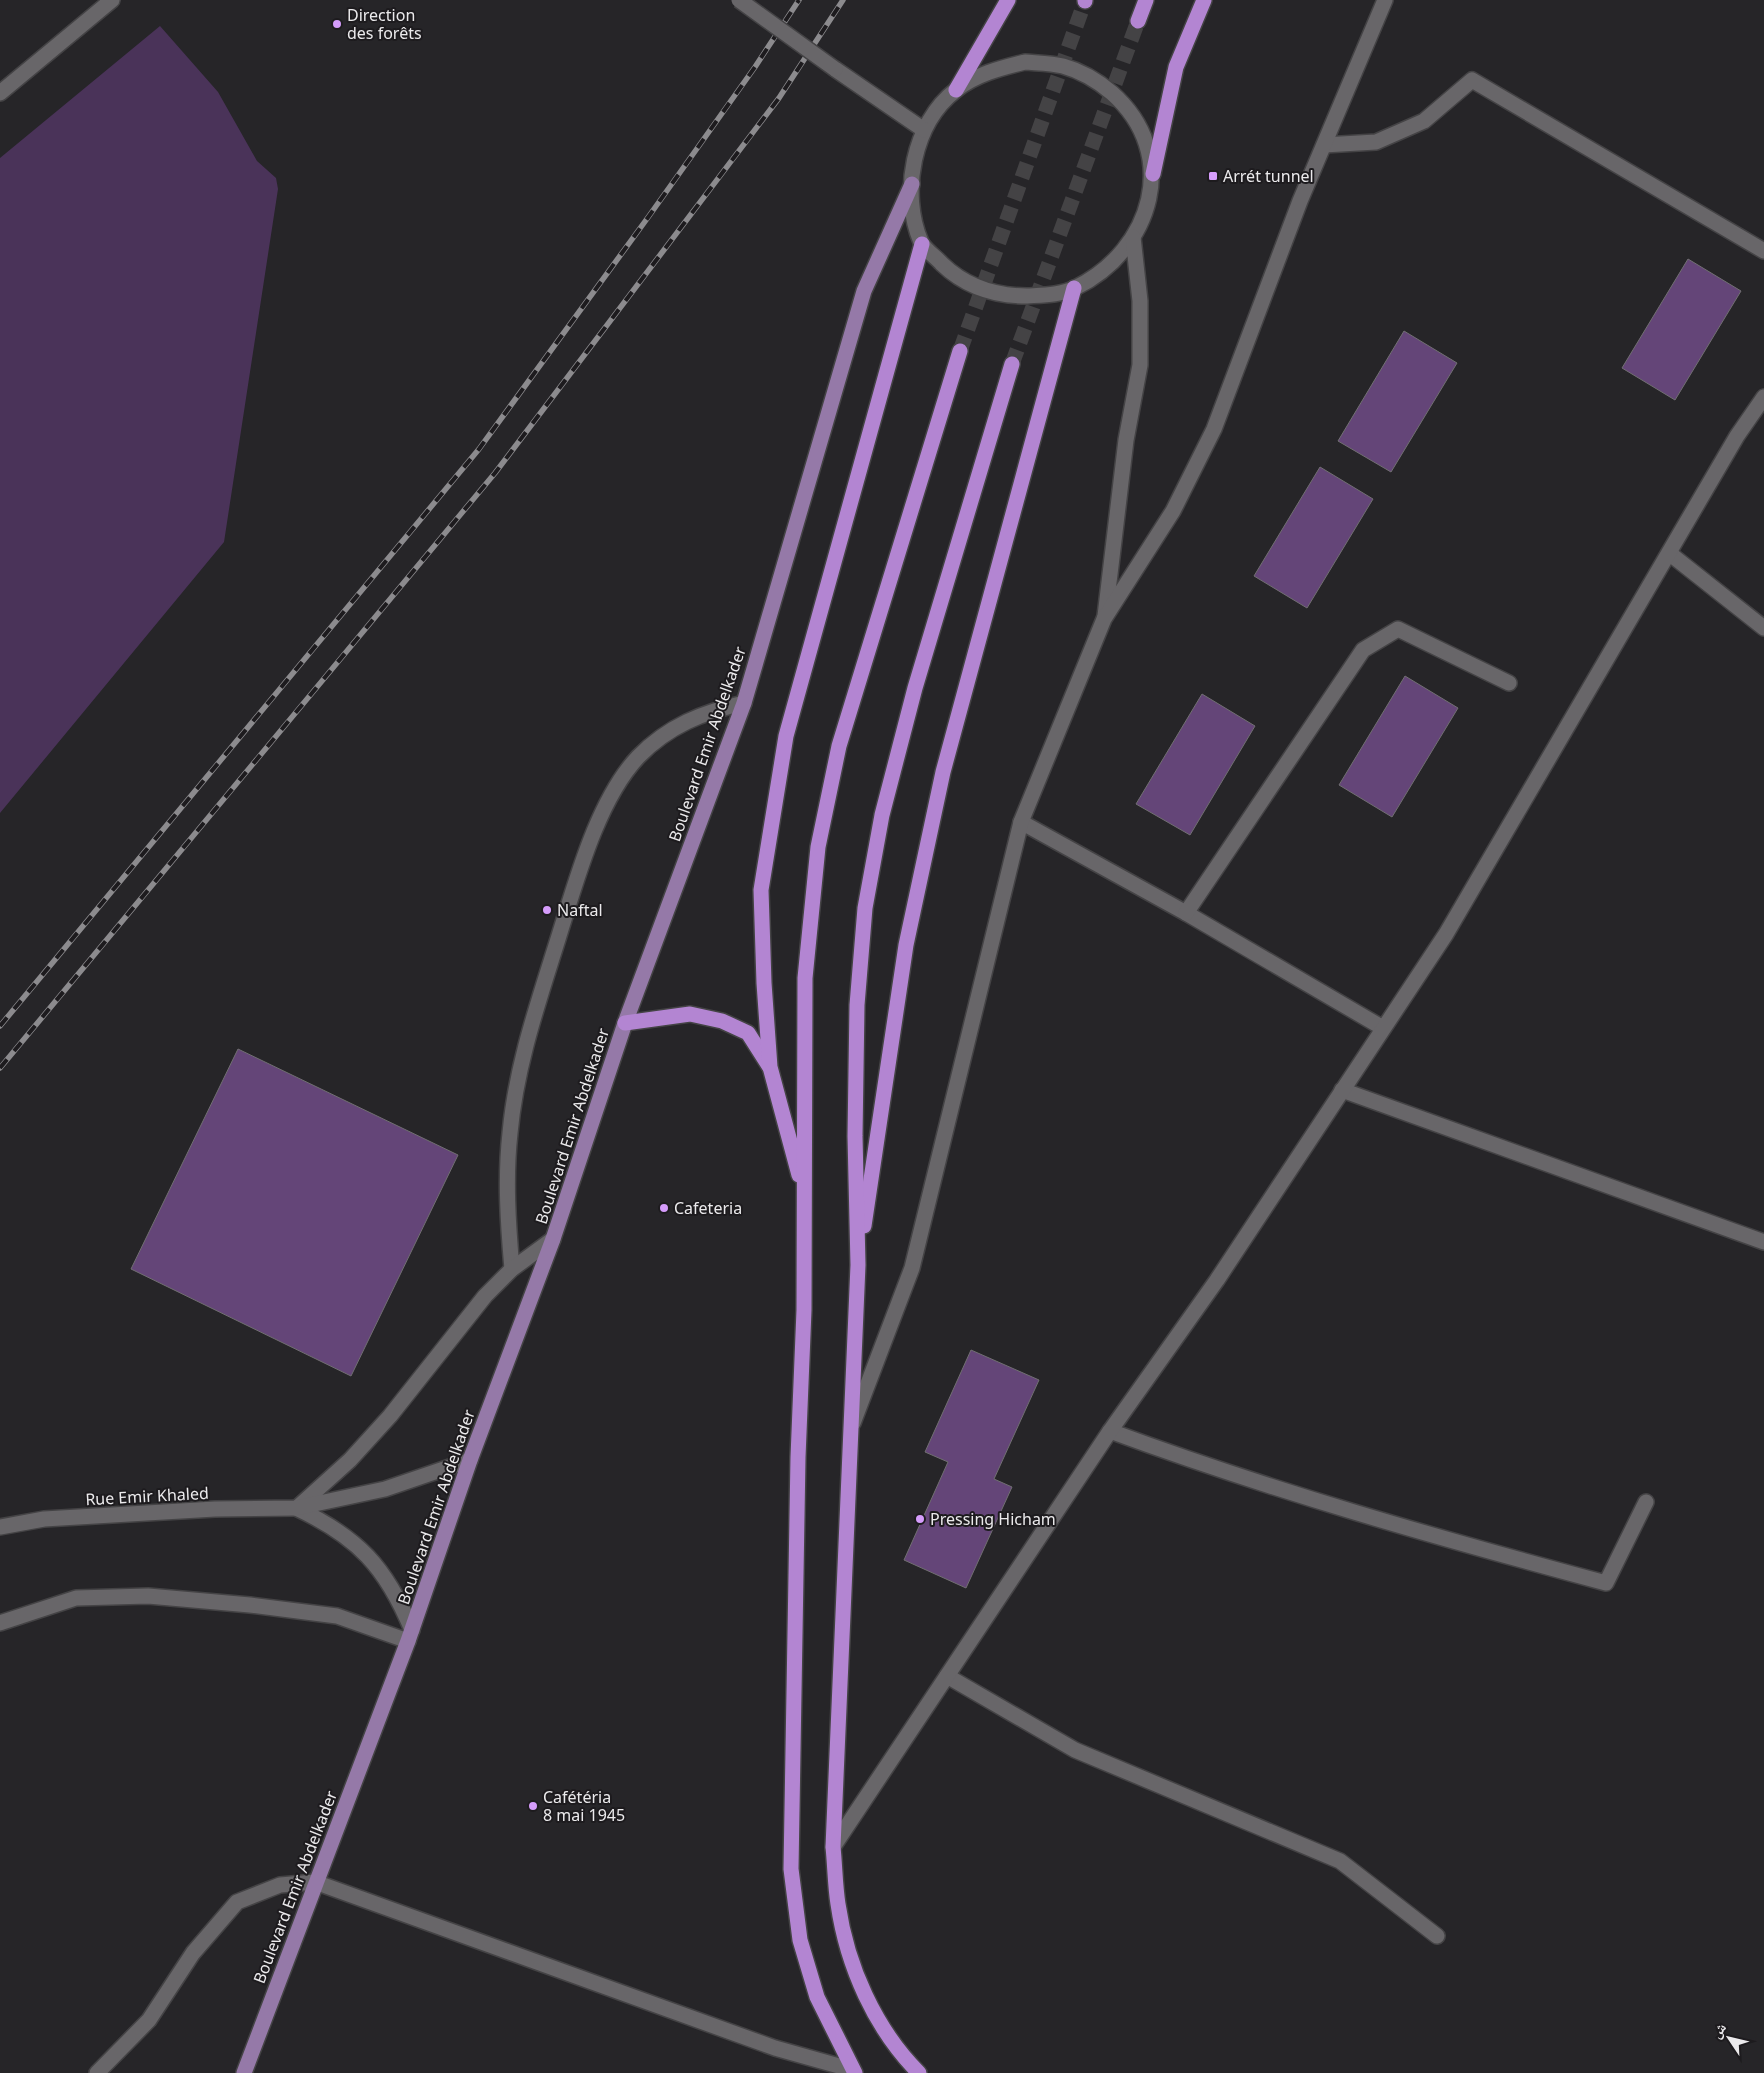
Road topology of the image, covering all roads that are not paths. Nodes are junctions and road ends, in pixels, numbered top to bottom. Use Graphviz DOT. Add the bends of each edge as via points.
graph roads {
  1 [pos="112,0"];
  2 [pos="739,0"];
  3 [pos="1008,0"];
  4 [pos="1146,0"];
  5 [pos="1204,0"];
  6 [pos="1385,0"];
  7 [pos="1138,21"];
  8 [pos="956,90"];
  9 [pos="0,93"];
  10 [pos="924,130"];
  11 [pos="1324,145"];
  12 [pos="1153,174"];
  13 [pos="912,184"];
  14 [pos="1133,237"];
  15 [pos="922,244"];
  16 [pos="1764,251"];
  17 [pos="1074,288"];
  18 [pos="960,351"];
  19 [pos="1012,364"];
  20 [pos="1764,397"];
  21 [pos="1669,553"];
  22 [pos="1104,619"];
  23 [pos="1764,628"];
  24 [pos="1509,683"];
  25 [pos="744,703"];
  26 [pos="1021,822"];
  27 [pos="1186,913"];
  28 [pos="625,1023"];
  29 [pos="1383,1028"];
  30 [pos="770,1067"];
  31 [pos="1342,1090"];
  32 [pos="804,1196"];
  33 [pos="553,1239"];
  34 [pos="1764,1242"];
  35 [pos="858,1265"];
  36 [pos="512,1269"];
  37 [pos="850,1429"];
  38 [pos="1110,1432"];
  39 [pos="470,1460"];
  40 [pos="1646,1502"];
  41 [pos="296,1508"];
  42 [pos="0,1527"];
  43 [pos="0,1624"];
  44 [pos="410,1635"];
  45 [pos="947,1676"];
  46 [pos="833,1847"];
  47 [pos="315,1882"];
  48 [pos="1437,1936"];
  49 [pos="854,2072"];
  50 [pos="97,2073"];
  51 [pos="244,2073"];
  52 [pos="919,2073"];
  1 -- 9 [label="street"];
  2 -- 10 [label="street, bridge"];
  3 -- 8 [label="highway"];
  4 -- 7 [label="highway"];
  5 -- 12 [label="highway" via="1176,67"];
  6 -- 11 [label="street"];
  8 -- 10 [label="street" via="938,108"];
  8 -- 12 [label="street" via="989,71 1025,62 1063,66 1097,81 1126,106 1145,138"];
  10 -- 13 [label="street" via="915,157"];
  11 -- 16 [label="street" via="1376,142 1424,121 1472,80"];
  11 -- 22 [label="street" via="1214,429 1174,511"];
  12 -- 14 [label="street" via="1148,208"];
  13 -- 15 [label="street" via="914,218"];
  13 -- 25 [label="main road, Boulevard Emir Abdelkader" via="864,291"];
  14 -- 17 [label="street" via="1115,261"];
  14 -- 22 [label="street" via="1140,301 1140,366 1126,440"];
  15 -- 17 [label="street" via="952,273 982,291 1012,296 1046,295"];
  15 -- 30 [label="highway" via="786,736 761,890"];
  17 -- 35 [label="highway" via="943,772 906,945"];
  18 -- 32 [label="highway" via="841,738 818,847 805,978"];
  19 -- 35 [label="highway" via="915,688 882,815 865,908 857,1005 854,1136"];
  20 -- 21 [label="street"];
  21 -- 23 [label="street"];
  21 -- 29 [label="street" via="1446,934"];
  22 -- 26 [label="street"];
  24 -- 27 [label="street" via="1398,629 1363,650"];
  25 -- 28 [label="main road, Boulevard Emir Abdelkader"];
  25 -- 36 [label="street" via="686,721 659,738 618,782 604,809 577,879 518,1079 510,1133 508,1178"];
  26 -- 27 [label="street"];
  26 -- 37 [label="street" via="912,1268"];
  27 -- 29 [label="street"];
  28 -- 30 [label="highway" via="690,1014 722,1021 748,1033"];
  28 -- 33 [label="main road, Boulevard Emir Abdelkader"];
  29 -- 31 [label="street"];
  30 -- 32 [label="highway"];
  31 -- 34 [label="street"];
  31 -- 38 [label="street" via="1217,1280"];
  32 -- 49 [label="highway" via="790,1869 800,1940 817,1997"];
  33 -- 36 [label="street"];
  33 -- 39 [label="main road, Boulevard Emir Abdelkader"];
  35 -- 37 [label="highway"];
  36 -- 41 [label="street" via="486,1296 390,1416 350,1460"];
  37 -- 46 [label="highway"];
  38 -- 40 [label="street" via="1216,1470 1420,1533 1606,1583"];
  38 -- 45 [label="street"];
  39 -- 41 [label="street, Rue Emir Khaled" via="385,1489"];
  39 -- 44 [label="main road, Boulevard Emir Abdelkader"];
  41 -- 42 [label="street, Rue Emir Khaled" via="44,1519"];
  41 -- 44 [label="street" via="328,1523 356,1543 379,1568 399,1598"];
  43 -- 44 [label="street" via="76,1598 148,1596 337,1616"];
  44 -- 47 [label="main road, Boulevard Emir Abdelkader"];
  45 -- 46 [label="street"];
  45 -- 48 [label="street" via="1075,1750 1340,1861"];
  46 -- 52 [label="highway" via="838,1904 848,1948 866,1997 903,2057"];
  47 -- 49 [label="street" via="776,2048"];
  47 -- 50 [label="street" via="280,1884 237,1902 193,1953 149,2020"];
  47 -- 51 [label="main road, Boulevard Emir Abdelkader"];
}
